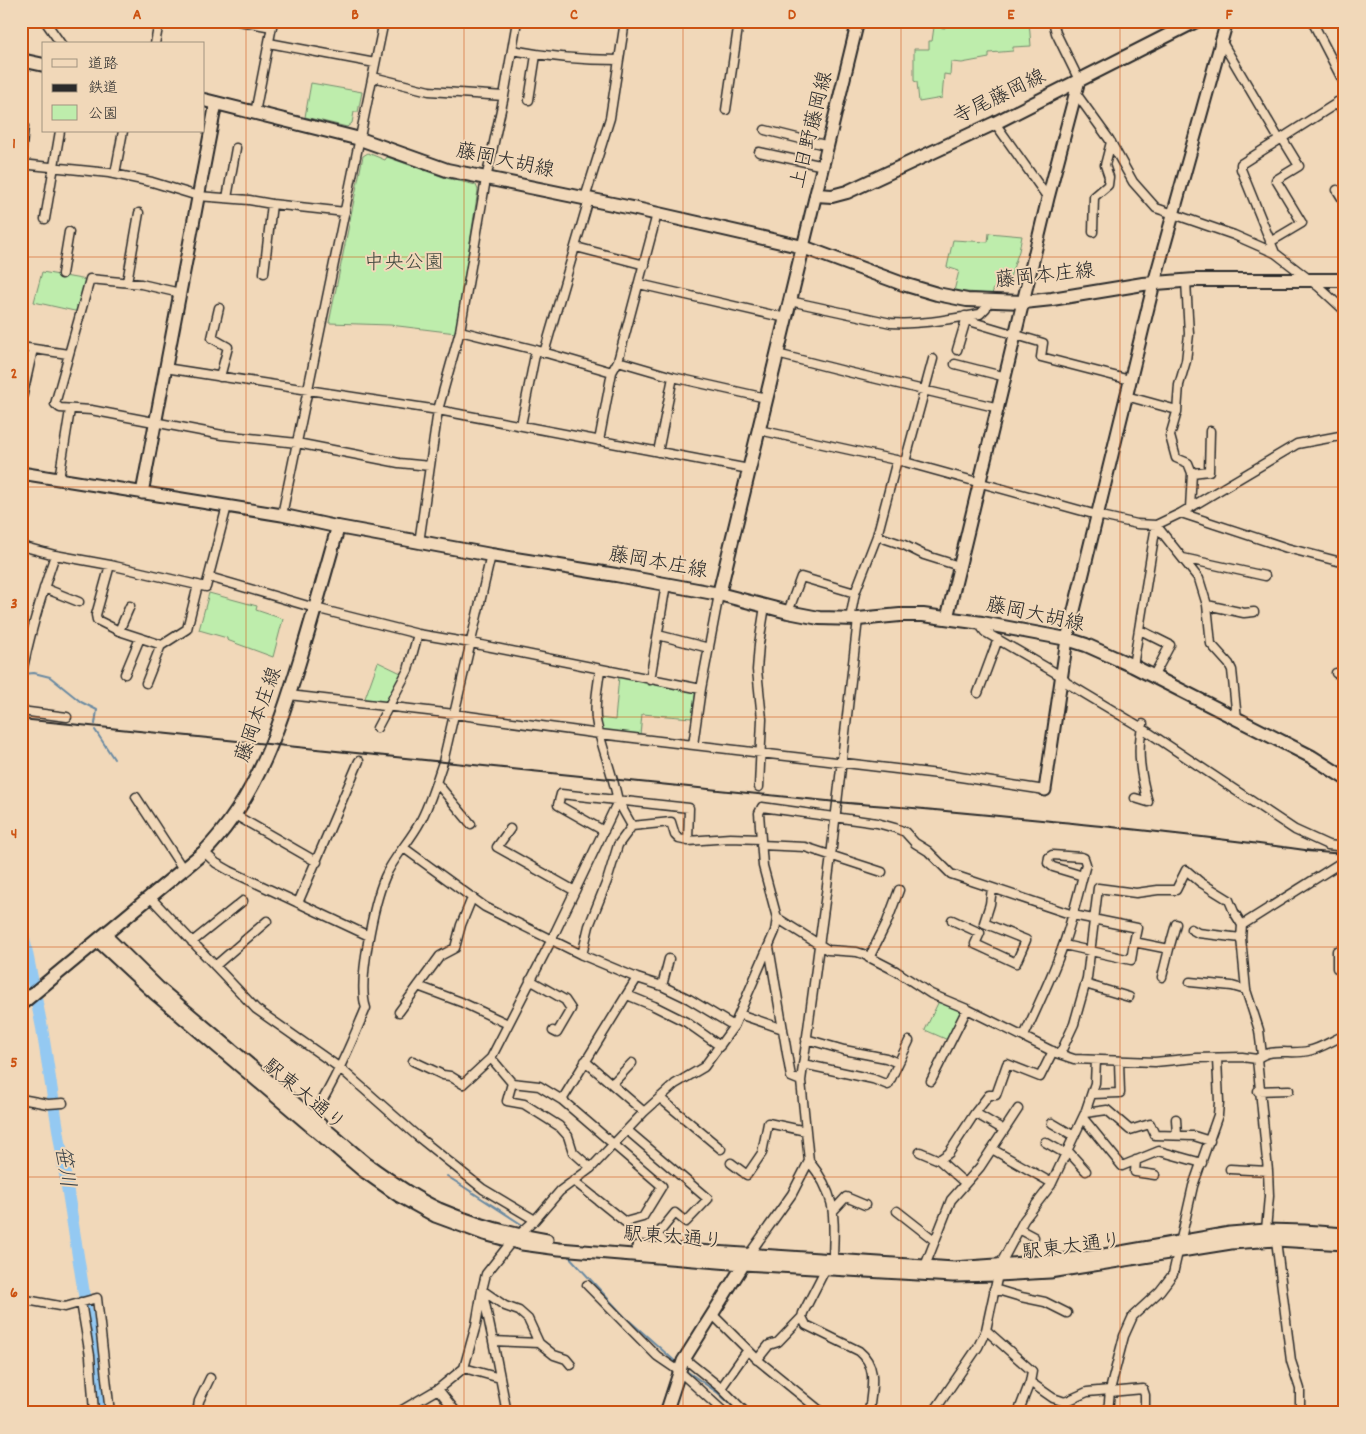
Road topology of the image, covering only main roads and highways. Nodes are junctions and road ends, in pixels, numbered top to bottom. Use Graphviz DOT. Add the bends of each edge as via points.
graph roads {
  1 [pos="1196,21"];
  2 [pos="21,60"];
  3 [pos="42,65"];
  4 [pos="210,102"];
  5 [pos="816,195"];
  6 [pos="803,247"];
  7 [pos="1345,280"];
  8 [pos="719,594"];
  9 [pos="1345,778"];
  10 [pos="29,998"];
  1 -- 5 [label="main road, 寺尾藤岡線" via="995,123 847,192 832,196"];
  2 -- 3 [label="main road"];
  4 -- 6 [label="main road, 藤岡大胡線" via="360,139 447,170"];
  6 -- 7 [label="main road, 藤岡本庄線" via="884,278 967,300 1024,302 1186,281"];
  6 -- 8 [label="main road, 藤岡本庄線"];
  8 -- 9 [label="main road, 藤岡大胡線" via="819,618 923,615 1067,639 1134,666 1312,757"];
  8 -- 10 [label="main road, 藤岡本庄線" via="338,527 289,695 262,768 235,815 204,852"];
}
